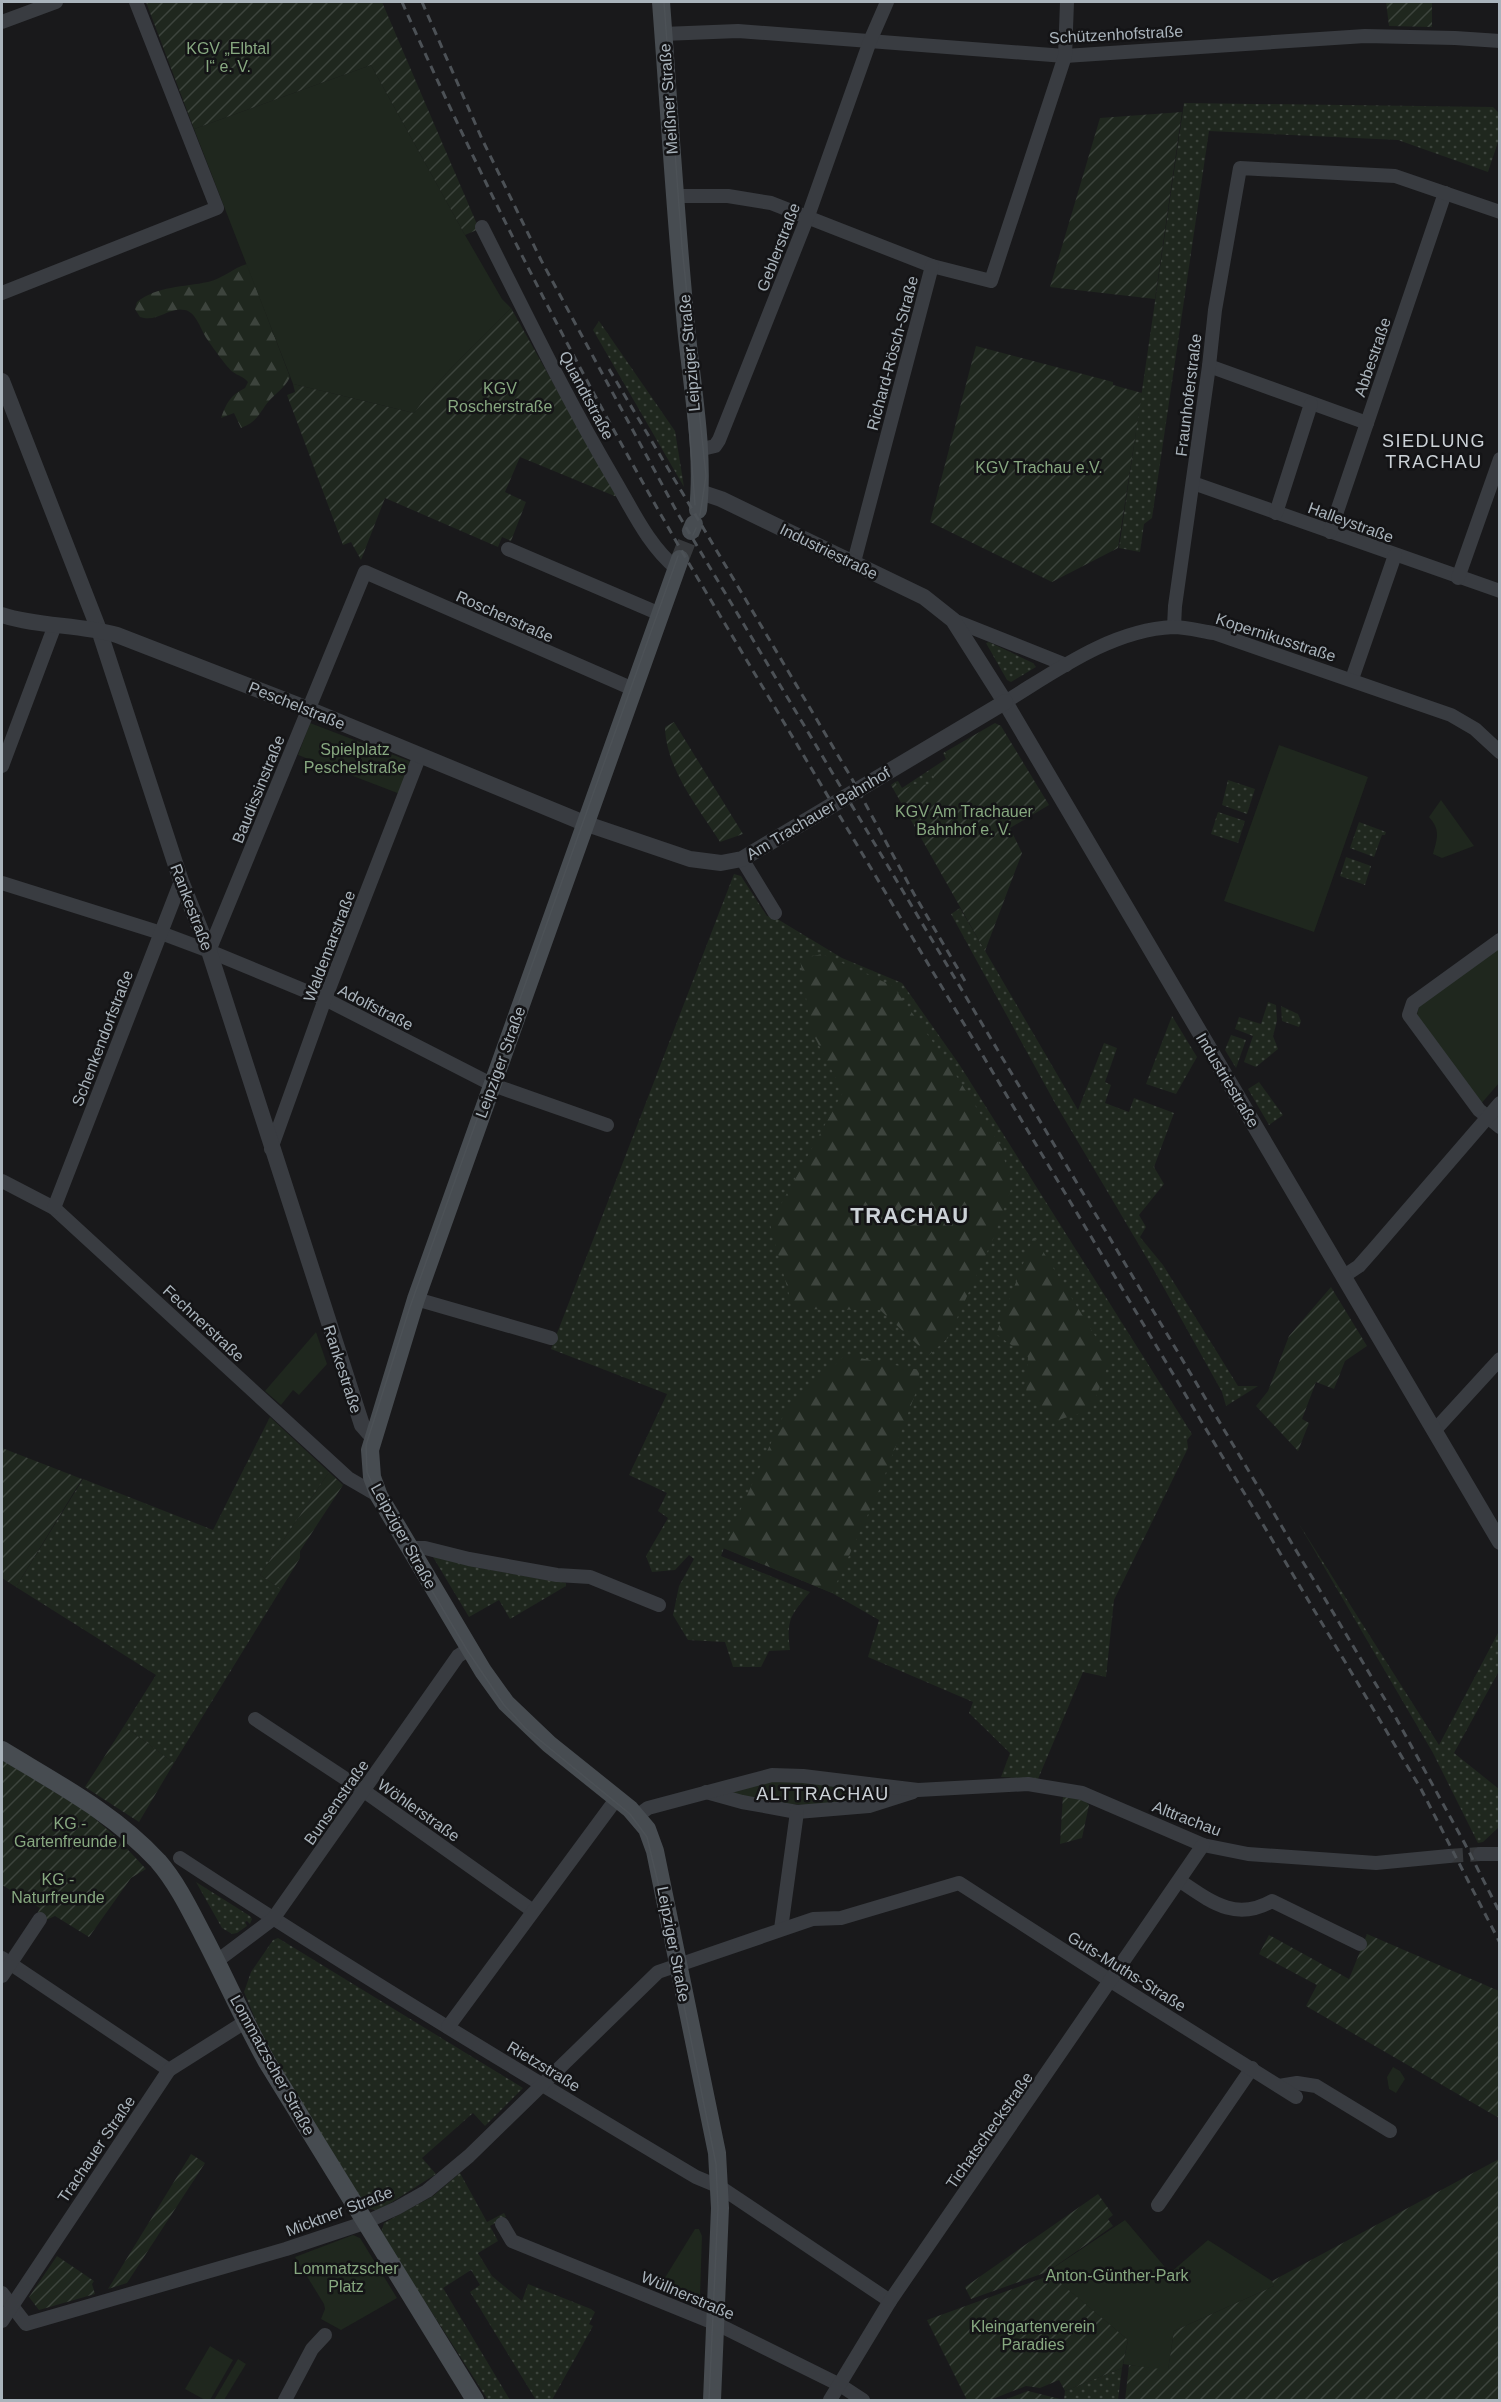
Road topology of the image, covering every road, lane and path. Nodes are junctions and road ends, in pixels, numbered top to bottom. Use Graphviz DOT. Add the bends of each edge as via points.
graph roads {
  1 [pos="56,2"];
  2 [pos="136,2"];
  3 [pos="661,2"];
  4 [pos="887,2"];
  5 [pos="1067,2"];
  6 [pos="2,21"];
  7 [pos="663,34"];
  8 [pos="870,41"];
  9 [pos="1500,41"];
  10 [pos="1065,56"];
  11 [pos="1445,193"];
  12 [pos="676,196"];
  13 [pos="1500,212"];
  14 [pos="808,216"];
  15 [pos="482,227"];
  16 [pos="932,266"];
  17 [pos="2,293"];
  18 [pos="1209,366"];
  19 [pos="2,381"];
  20 [pos="1311,404"];
  21 [pos="1367,423"];
  22 [pos="698,450"];
  23 [pos="1499,464"];
  24 [pos="1193,483"];
  25 [pos="1276,513"];
  26 [pos="695,514"];
  27 [pos="1330,532"];
  28 [pos="508,549"];
  29 [pos="1395,555"];
  30 [pos="854,562"];
  31 [pos="678,564"];
  32 [pos="365,572"];
  33 [pos="1458,578"];
  34 [pos="1500,591"];
  35 [pos="660,614"];
  36 [pos="2,615"];
  37 [pos="953,620"];
  38 [pos="55,625"];
  39 [pos="1174,627"];
  40 [pos="99,630"];
  41 [pos="1066,665"];
  42 [pos="1352,679"];
  43 [pos="633,690"];
  44 [pos="1005,702"];
  45 [pos="308,709"];
  46 [pos="1500,752"];
  47 [pos="420,755"];
  48 [pos="2,766"];
  49 [pos="584,823"];
  50 [pos="742,859"];
  51 [pos="181,881"];
  52 [pos="2,883"];
  53 [pos="775,913"];
  54 [pos="161,933"];
  55 [pos="1500,940"];
  56 [pos="209,951"];
  57 [pos="325,999"];
  58 [pos="492,1085"];
  59 [pos="1500,1103"];
  60 [pos="1488,1117"];
  61 [pos="607,1125"];
  62 [pos="1500,1127"];
  63 [pos="271,1149"];
  64 [pos="2,1181"];
  65 [pos="54,1208"];
  66 [pos="1344,1276"];
  67 [pos="416,1299"];
  68 [pos="551,1338"];
  69 [pos="1500,1359"];
  70 [pos="1434,1431"];
  71 [pos="374,1434"];
  72 [pos="379,1496"];
  73 [pos="1500,1542"];
  74 [pos="410,1548"];
  75 [pos="659,1605"];
  76 [pos="469,1649"];
  77 [pos="255,1719"];
  78 [pos="2,1750"];
  79 [pos="918,1790"];
  80 [pos="364,1791"];
  81 [pos="705,1792"];
  82 [pos="616,1798"];
  83 [pos="797,1812"];
  84 [pos="637,1816"];
  85 [pos="1203,1845"];
  86 [pos="1498,1851"];
  87 [pos="1480,1854"];
  88 [pos="1449,1856"];
  89 [pos="180,1858"];
  90 [pos="1180,1881"];
  91 [pos="959,1883"];
  92 [pos="533,1911"];
  93 [pos="40,1919"];
  94 [pos="273,1919"];
  95 [pos="781,1929"];
  96 [pos="1360,1944"];
  97 [pos="6,1961"];
  98 [pos="217,1961"];
  99 [pos="678,1963"];
  100 [pos="2,1976"];
  101 [pos="1111,1981"];
  102 [pos="245,2022"];
  103 [pos="447,2027"];
  104 [pos="1252,2068"];
  105 [pos="170,2070"];
  106 [pos="543,2086"];
  107 [pos="1279,2086"];
  108 [pos="1296,2097"];
  109 [pos="1390,2131"];
  110 [pos="720,2187"];
  111 [pos="1158,2205"];
  112 [pos="364,2223"];
  113 [pos="502,2224"];
  114 [pos="2,2293"];
  115 [pos="890,2301"];
  116 [pos="11,2306"];
  117 [pos="2,2321"];
  118 [pos="717,2324"];
  119 [pos="326,2335"];
  120 [pos="840,2385"];
  121 [pos="285,2400"];
  122 [pos="475,2400"];
  123 [pos="712,2400"];
  124 [pos="830,2400"];
  125 [pos="863,2400"];
  1 -- 6 [label="street"];
  2 -- 17 [label="street" via="217,208"];
  3 -- 7 [label="main road, Meißner Straße"];
  4 -- 8 [label="street, Geblerstraße"];
  5 -- 10 [label="street"];
  7 -- 8 [label="street, Schützenhofstraße" via="738,31"];
  7 -- 12 [label="main road, Meißner Straße"];
  8 -- 10 [label="street, Schützenhofstraße"];
  8 -- 14 [label="street, Geblerstraße"];
  9 -- 10 [label="street, Schützenhofstraße" via="1365,36"];
  10 -- 16 [label="street, Richard-Rösch-Straße" via="991,281"];
  11 -- 13 [label="street"];
  11 -- 18 [label="street, Fraunhoferstraße" via="1395,176 1240,168"];
  11 -- 21 [label="street, Abbestraße"];
  12 -- 14 [label="street" via="728,196 771,203"];
  12 -- 22 [label="main road, Leipziger Straße"];
  14 -- 16 [label="street"];
  14 -- 22 [label="street, Geblerstraße" via="720,440 715,446"];
  15 -- 31 [label="street, Quandtstraße" via="603,461 655,549"];
  16 -- 30 [label="street, Richard-Rösch-Straße"];
  18 -- 20 [label="street"];
  18 -- 24 [label="street, Fraunhoferstraße"];
  19 -- 40 [label="street, Rankestraße"];
  20 -- 21 [label="street"];
  20 -- 25 [label="street"];
  21 -- 27 [label="street, Abbestraße"];
  22 -- 26 [label="main road, Leipziger Straße"];
  23 -- 33 [label="street"];
  24 -- 25 [label="street, Halleystraße"];
  24 -- 39 [label="street, Fraunhoferstraße"];
  25 -- 27 [label="street, Halleystraße"];
  26 -- 30 [label="street, Industriestraße" via="721,499"];
  27 -- 29 [label="street, Halleystraße"];
  28 -- 35 [label="street"];
  29 -- 33 [label="street, Halleystraße"];
  29 -- 42 [label="street"];
  30 -- 37 [label="street, Industriestraße" via="924,597"];
  31 -- 35 [label="main road, Leipziger Straße"];
  32 -- 43 [label="street, Roscherstraße"];
  32 -- 45 [label="street, Baudissinstraße"];
  33 -- 34 [label="street, Halleystraße"];
  35 -- 43 [label="main road, Leipziger Straße"];
  36 -- 38 [label="street, Peschelstraße"];
  37 -- 41 [label="street, Industriestraße"];
  37 -- 44 [label="street, Industriestraße"];
  38 -- 40 [label="street, Peschelstraße"];
  38 -- 48 [label="street"];
  39 -- 41 [label="street, Kopernikusstraße" via="1136,632"];
  39 -- 42 [label="street, Kopernikusstraße" via="1214,633"];
  40 -- 45 [label="street, Peschelstraße"];
  40 -- 51 [label="street, Rankestraße"];
  41 -- 44 [label="street, Kopernikusstraße"];
  42 -- 46 [label="street, Kopernikusstraße" via="1451,715 1475,729"];
  43 -- 49 [label="main road, Leipziger Straße"];
  44 -- 50 [label="street, Am Trachauer Bahnhof"];
  44 -- 66 [label="street, Industriestraße"];
  45 -- 47 [label="street, Peschelstraße"];
  45 -- 56 [label="street, Baudissinstraße"];
  47 -- 49 [label="street, Peschelstraße"];
  47 -- 57 [label="street, Waldemarstraße"];
  49 -- 50 [label="street, Am Trachauer Bahnhof" via="690,859 721,863"];
  49 -- 58 [label="main road, Leipziger Straße"];
  50 -- 53 [label="street"];
  51 -- 54 [label="street, Schenkendorfstraße"];
  51 -- 56 [label="street, Rankestraße"];
  52 -- 54 [label="street, Adolfstraße"];
  54 -- 56 [label="street, Adolfstraße"];
  54 -- 65 [label="street, Schenkendorfstraße"];
  55 -- 60 [label="street" via="1413,1004 1409,1015"];
  56 -- 57 [label="street, Adolfstraße"];
  56 -- 63 [label="street, Rankestraße"];
  57 -- 58 [label="street, Adolfstraße"];
  57 -- 63 [label="street, Waldemarstraße"];
  58 -- 61 [label="street, Adolfstraße"];
  58 -- 67 [label="main road, Leipziger Straße"];
  59 -- 60 [label="street"];
  60 -- 62 [label="street"];
  60 -- 66 [label="street" via="1359,1266"];
  63 -- 71 [label="street, Rankestraße" via="362,1425"];
  64 -- 65 [label="street, Fechnerstraße"];
  65 -- 72 [label="street, Fechnerstraße" via="348,1478"];
  66 -- 70 [label="street, Industriestraße"];
  67 -- 68 [label="street"];
  67 -- 71 [label="main road, Leipziger Straße"];
  69 -- 70 [label="street"];
  70 -- 73 [label="street, Industriestraße"];
  71 -- 72 [label="main road, Leipziger Straße" via="370,1464"];
  72 -- 74 [label="main road, Leipziger Straße"];
  74 -- 75 [label="street" via="558,1575 590,1577"];
  74 -- 76 [label="main road, Leipziger Straße"];
  76 -- 80 [label="street, Bunsenstraße" via="458,1656"];
  76 -- 82 [label="main road, Leipziger Straße" via="506,1703 527,1725"];
  77 -- 80 [label="street, Wöhlerstraße"];
  78 -- 98 [label="main road, Lommatzscher Straße" via="118,1824 138,1841 180,1892"];
  79 -- 81 [label="street, Alttrachau" via="772,1775"];
  79 -- 83 [label="street, Alttrachau" via="869,1806"];
  79 -- 85 [label="street, Alttrachau" via="1028,1784 1082,1793"];
  80 -- 92 [label="street, Wöhlerstraße"];
  80 -- 94 [label="street, Bunsenstraße"];
  81 -- 83 [label="street, Alttrachau"];
  81 -- 84 [label="street, Alttrachau" via="648,1808"];
  82 -- 84 [label="main road, Leipziger Straße"];
  82 -- 92 [label="street"];
  83 -- 95 [label="street"];
  84 -- 99 [label="main road, Leipziger Straße" via="655,1851"];
  85 -- 88 [label="street, Alttrachau" via="1248,1854 1376,1863"];
  85 -- 90 [label="street, Tichatscheckstraße"];
  86 -- 87 [label="street"];
  89 -- 94 [label="street, Rietzstraße"];
  90 -- 96 [label="street" via="1218,1906 1258,1909 1272,1901"];
  90 -- 101 [label="street, Tichatscheckstraße"];
  91 -- 95 [label="street, Micktner Straße" via="841,1918 813,1919"];
  91 -- 101 [label="street, Guts-Muths-Straße"];
  92 -- 103 [label="street"];
  93 -- 97 [label="street"];
  94 -- 98 [label="street, Bunsenstraße"];
  94 -- 103 [label="street, Rietzstraße"];
  95 -- 99 [label="street, Micktner Straße"];
  97 -- 100 [label="street"];
  97 -- 105 [label="street"];
  98 -- 102 [label="main road, Lommatzscher Straße"];
  99 -- 106 [label="street, Micktner Straße" via="658,1972"];
  99 -- 110 [label="main road, Leipziger Straße" via="714,2133"];
  101 -- 104 [label="street, Guts-Muths-Straße"];
  101 -- 115 [label="street, Tichatscheckstraße"];
  102 -- 105 [label="street, Trachauer Straße"];
  102 -- 112 [label="main road, Lommatzscher Straße"];
  103 -- 106 [label="street, Rietzstraße"];
  104 -- 107 [label="street, Guts-Muths-Straße"];
  104 -- 111 [label="street"];
  105 -- 116 [label="street, Trachauer Straße"];
  106 -- 110 [label="street, Rietzstraße"];
  106 -- 112 [label="street, Micktner Straße" via="427,2191"];
  107 -- 108 [label="street, Guts-Muths-Straße"];
  107 -- 109 [label="street" via="1316,2086"];
  110 -- 115 [label="street, Rietzstraße"];
  110 -- 118 [label="main road, Leipziger Straße"];
  112 -- 116 [label="street, Micktner Straße" via="26,2324"];
  112 -- 122 [label="main road, Lommatzscher Straße"];
  113 -- 118 [label="street, Wüllnerstraße" via="512,2241"];
  114 -- 116 [label="street"];
  115 -- 120 [label="street, Tichatscheckstraße"];
  116 -- 117 [label="street, Trachauer Straße"];
  118 -- 120 [label="street, Wüllnerstraße"];
  118 -- 123 [label="main road, Leipziger Straße"];
  119 -- 121 [label="street" via="312,2349"];
  120 -- 124 [label="street, Tichatscheckstraße"];
  120 -- 125 [label="street, Wüllnerstraße"];
}
